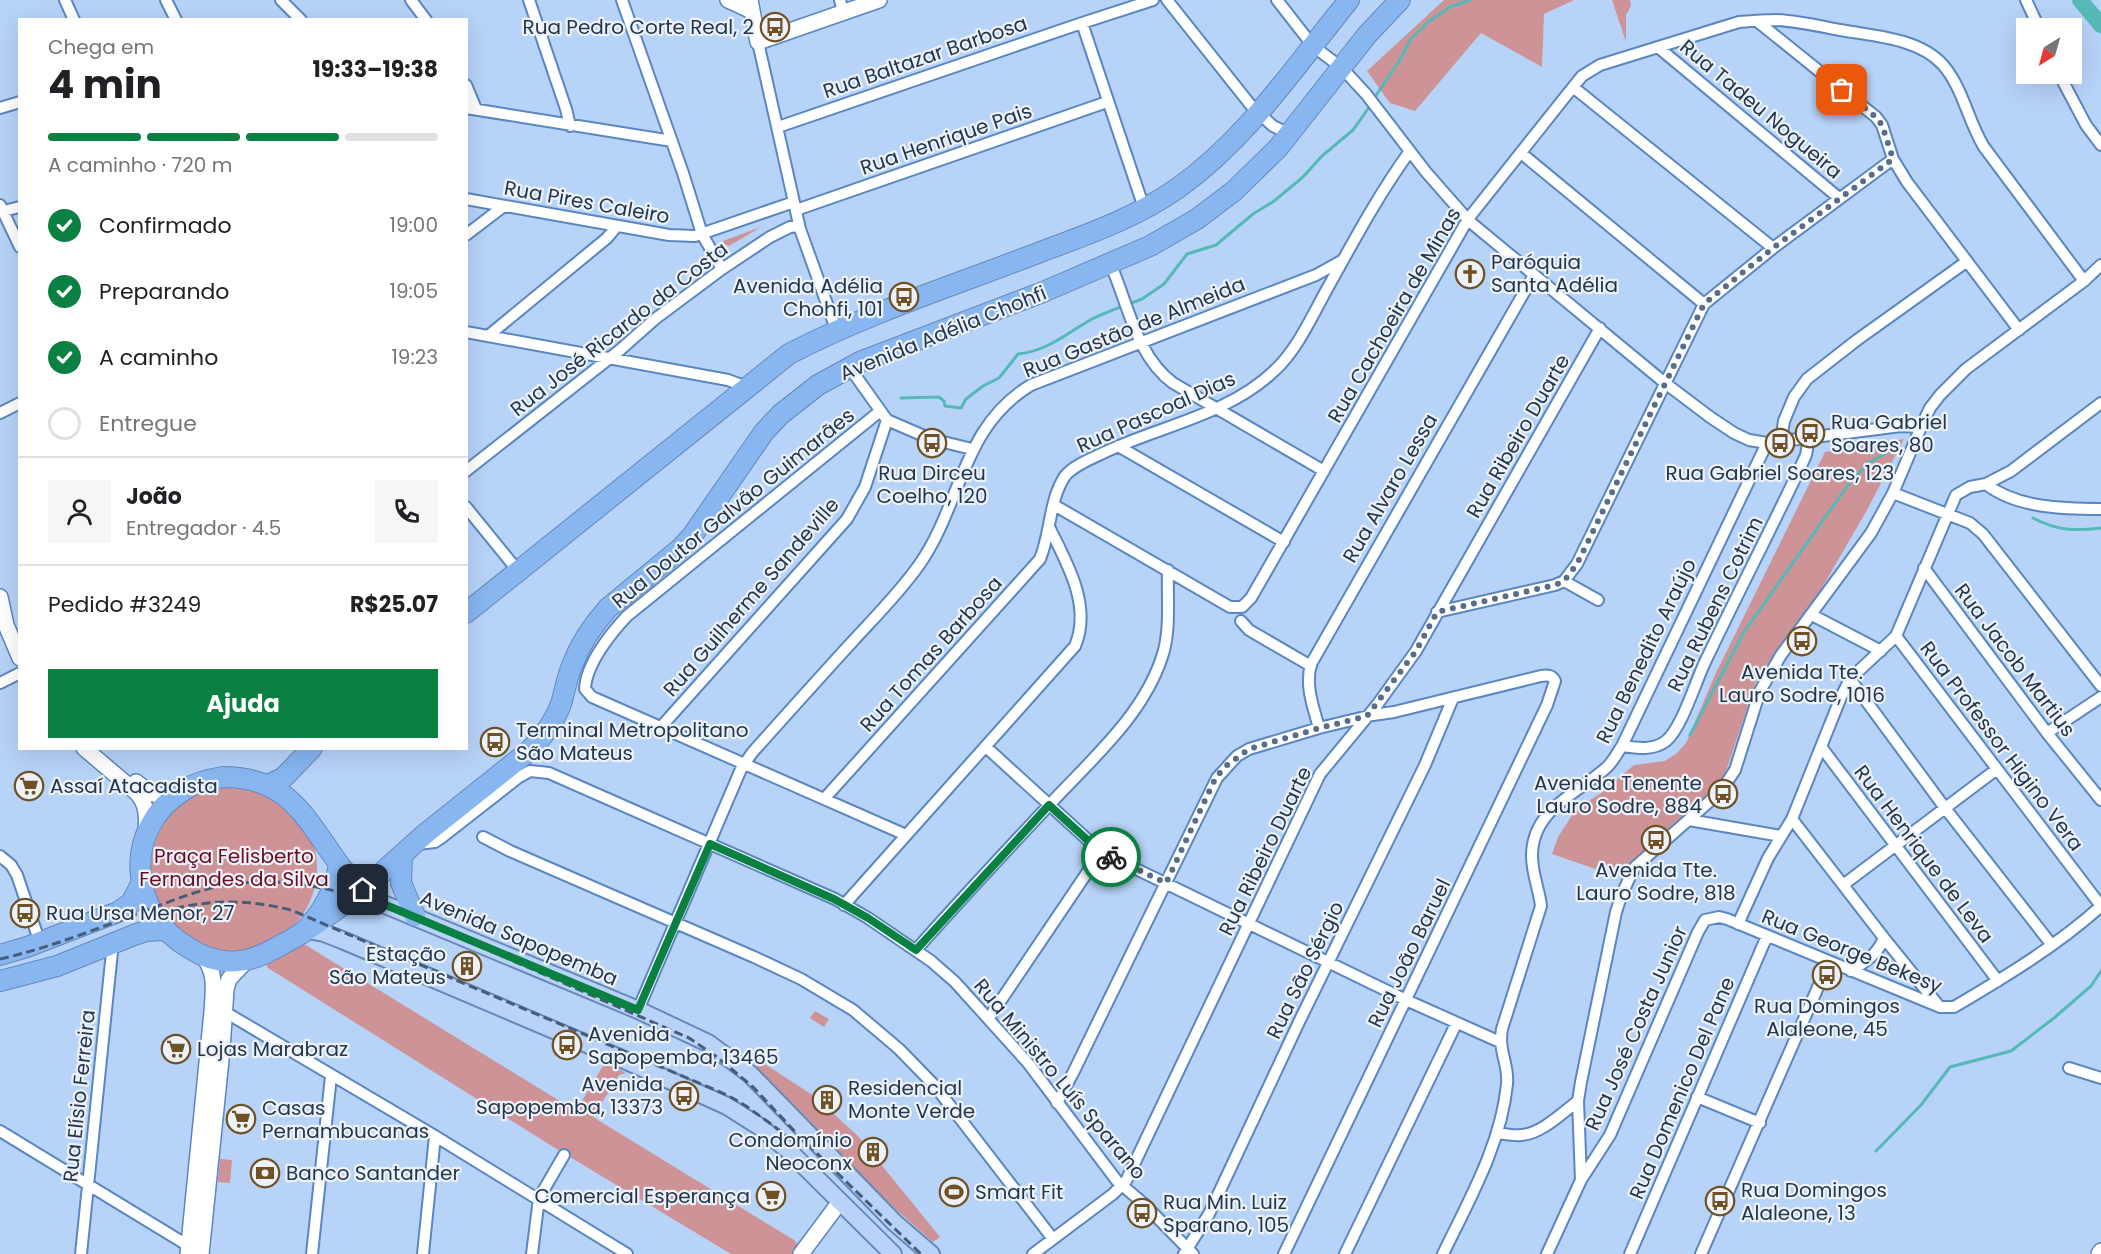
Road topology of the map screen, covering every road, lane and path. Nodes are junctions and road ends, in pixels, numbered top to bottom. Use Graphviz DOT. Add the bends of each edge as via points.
graph roads {
  1 [pos="65,0"];
  2 [pos="166,0"];
  3 [pos="281,0"];
  4 [pos="411,0"];
  5 [pos="529,0"];
  6 [pos="622,0"];
  7 [pos="728,0"];
  8 [pos="879,0"];
  9 [pos="1154,0"];
  10 [pos="1167,0"];
  11 [pos="1276,0"];
  12 [pos="1350,0"];
  13 [pos="1400,0"];
  14 [pos="2026,0"];
  15 [pos="751,5"];
  16 [pos="842,6"];
  17 [pos="73,18"];
  18 [pos="175,18"];
  19 [pos="299,18"];
  20 [pos="424,18"];
  21 [pos="2034,18"];
  22 [pos="1757,21"];
  23 [pos="1082,23"];
  24 [pos="758,42"];
  25 [pos="1659,48"];
  26 [pos="1327,57"];
  27 [pos="2064,84"];
  28 [pos="1573,87"];
  29 [pos="1107,102"];
  30 [pos="18,103"];
  31 [pos="0,108"];
  32 [pos="471,109"];
  33 [pos="1258,114"];
  34 [pos="570,126"];
  35 [pos="778,127"];
  36 [pos="1289,134"];
  37 [pos="672,141"];
  38 [pos="2101,145"];
  39 [pos="1410,151"];
  40 [pos="1521,153"];
  41 [pos="1893,159"];
  42 [pos="1839,198"];
  43 [pos="468,199"];
  44 [pos="504,206"];
  45 [pos="795,206"];
  46 [pos="18,207"];
  47 [pos="1,208"];
  48 [pos="1144,208"];
  49 [pos="1468,220"];
  50 [pos="617,226"];
  51 [pos="799,226"];
  52 [pos="468,233"];
  53 [pos="702,234"];
  54 [pos="18,243"];
  55 [pos="1773,248"];
  56 [pos="1343,260"];
  57 [pos="1966,262"];
  58 [pos="1110,263"];
  59 [pos="2101,265"];
  60 [pos="722,269"];
  61 [pos="1534,275"];
  62 [pos="2084,281"];
  63 [pos="1704,304"];
  64 [pos="1600,328"];
  65 [pos="836,330"];
  66 [pos="2019,330"];
  67 [pos="468,332"];
  68 [pos="488,336"];
  69 [pos="1141,342"];
  70 [pos="609,358"];
  71 [pos="850,368"];
  72 [pos="1665,383"];
  73 [pos="747,387"];
  74 [pos="18,404"];
  75 [pos="2101,404"];
  76 [pos="1215,408"];
  77 [pos="0,413"];
  78 [pos="883,416"];
  79 [pos="1921,427"];
  80 [pos="1809,438"];
  81 [pos="1781,441"];
  82 [pos="1767,443"];
  83 [pos="1118,446"];
  84 [pos="972,449"];
  85 [pos="468,469"];
  86 [pos="1324,471"];
  87 [pos="1986,483"];
  88 [pos="1893,493"];
  89 [pos="1054,505"];
  90 [pos="468,509"];
  91 [pos="2101,509"];
  92 [pos="1947,513"];
  93 [pos="1049,527"];
  94 [pos="1284,542"];
  95 [pos="1924,568"];
  96 [pos="1168,570"];
  97 [pos="518,571"];
  98 [pos="1564,581"];
  99 [pos="0,597"];
  100 [pos="1598,600"];
  101 [pos="468,611"];
  102 [pos="1437,612"];
  103 [pos="1812,615"];
  104 [pos="1241,621"];
  105 [pos="1896,636"];
  106 [pos="1881,651"];
  107 [pos="18,653"];
  108 [pos="1311,666"];
  109 [pos="18,674"];
  110 [pos="1850,679"];
  111 [pos="0,683"];
  112 [pos="2101,686"];
  113 [pos="2101,697"];
  114 [pos="1454,698"];
  115 [pos="1367,716"];
  116 [pos="660,728"];
  117 [pos="1320,728"];
  118 [pos="2047,734"];
  119 [pos="1622,746"];
  120 [pos="986,747"];
  121 [pos="1822,748"];
  122 [pos="86,750"];
  123 [pos="96,750"];
  124 [pos="310,750"];
  125 [pos="744,765"];
  126 [pos="1997,769"];
  127 [pos="268,785"];
  128 [pos="825,798"];
  129 [pos="173,799"];
  130 [pos="2101,801"];
  131 [pos="1049,805"];
  132 [pos="1945,808"];
  133 [pos="1792,819"];
  134 [pos="1689,820"];
  135 [pos="906,835"];
  136 [pos="146,836"];
  137 [pos="1781,836"];
  138 [pos="483,837"];
  139 [pos="710,844"];
  140 [pos="1895,846"];
  141 [pos="408,850"];
  142 [pos="1101,852"];
  143 [pos="1,859"];
  144 [pos="339,864"];
  145 [pos="1166,883"];
  146 [pos="141,884"];
  147 [pos="1843,885"];
  148 [pos="363,890"];
  149 [pos="844,905"];
  150 [pos="2101,906"];
  151 [pos="415,916"];
  152 [pos="675,922"];
  153 [pos="1250,924"];
  154 [pos="1738,924"];
  155 [pos="164,930"];
  156 [pos="304,932"];
  157 [pos="1767,936"];
  158 [pos="1884,938"];
  159 [pos="113,942"];
  160 [pos="40,943"];
  161 [pos="2051,944"];
  162 [pos="916,950"];
  163 [pos="0,955"];
  164 [pos="204,957"];
  165 [pos="247,960"];
  166 [pos="1829,962"];
  167 [pos="1329,963"];
  168 [pos="1851,970"];
  169 [pos="0,981"];
  170 [pos="1998,981"];
  171 [pos="1406,1000"];
  172 [pos="1940,1008"];
  173 [pos="638,1010"];
  174 [pos="225,1012"];
  175 [pos="988,1018"];
  176 [pos="1456,1024"];
  177 [pos="1500,1042"];
  178 [pos="2069,1068"];
  179 [pos="331,1076"];
  180 [pos="2101,1078"];
  181 [pos="1697,1097"];
  182 [pos="1578,1101"];
  183 [pos="1057,1102"];
  184 [pos="1760,1123"];
  185 [pos="0,1131"];
  186 [pos="1497,1133"];
  187 [pos="435,1136"];
  188 [pos="564,1155"];
  189 [pos="1581,1180"];
  190 [pos="88,1185"];
  191 [pos="1122,1185"];
  192 [pos="539,1198"];
  193 [pos="839,1203"];
  194 [pos="891,1218"];
  195 [pos="1053,1239"];
  196 [pos="197,1252"];
  197 [pos="1188,1252"];
  198 [pos="81,1254"];
  199 [pos="312,1254"];
  200 [pos="423,1254"];
  201 [pos="532,1254"];
  202 [pos="627,1254"];
  203 [pos="801,1254"];
  204 [pos="893,1254"];
  205 [pos="931,1254"];
  206 [pos="1033,1254"];
  207 [pos="1284,1254"];
  208 [pos="1345,1254"];
  209 [pos="1443,1254"];
  210 [pos="1547,1254"];
  211 [pos="1630,1254"];
  212 [pos="1701,1254"];
  1 -- 17 [label="street"];
  2 -- 18 [label="street"];
  3 -- 19 [label="street"];
  4 -- 20 [label="street"];
  5 -- 34 [label="street"];
  6 -- 37 [label="street"];
  7 -- 15 [label="main road"];
  8 -- 16 [label="main road"];
  9 -- 23 [label="street, Rua Baltazar Barbosa"];
  10 -- 33 [label="street"];
  11 -- 26 [label="street"];
  12 -- 26 [label="highway, Avenida Adélia Chohfi"];
  13 -- 26 [label="highway, Avenida Adélia Chohfi" via="1380,20"];
  14 -- 21 [label="street"];
  15 -- 24 [label="main road"];
  16 -- 24 [label="main road"];
  22 -- 25 [label="street, Rua Cachoeira de Minas" via="1721,27"];
  22 -- 41 [label="street" via="1876,117"];
  22 -- 62 [label="street, Rua Cachoeira de Minas" via="1794,21 1895,40 1936,57 1955,82 1984,147"];
  23 -- 29 [label="street"];
  23 -- 35 [label="street, Rua Baltazar Barbosa"];
  24 -- 35 [label="street"];
  25 -- 28 [label="street, Rua Cachoeira de Minas" via="1600,65"];
  25 -- 42 [label="street, Rua Tadeu Nogueira"];
  26 -- 33 [label="highway, Avenida Adélia Chohfi"];
  26 -- 36 [label="highway, Avenida Adélia Chohfi"];
  26 -- 39 [label="street" via="1366,94"];
  27 -- 38 [label="street"];
  28 -- 40 [label="street, Rua Cachoeira de Minas"];
  28 -- 55 [label="street"];
  29 -- 45 [label="street, Rua Henrique Pais"];
  29 -- 48 [label="street"];
  30 -- 31 [label="street"];
  32 -- 34 [label="street"];
  33 -- 36 [label="street"];
  33 -- 48 [label="highway, Avenida Adélia Chohfi" via="1223,153 1178,188"];
  34 -- 37 [label="street"];
  35 -- 45 [label="street"];
  36 -- 58 [label="highway, Avenida Adélia Chohfi" via="1256,171 1197,219"];
  37 -- 53 [label="street"];
  39 -- 49 [label="street"];
  39 -- 56 [label="street, Rua Pascoal Dias"];
  40 -- 49 [label="street, Rua Cachoeira de Minas"];
  40 -- 63 [label="street"];
  41 -- 42 [label="street"];
  41 -- 57 [label="street"];
  42 -- 55 [label="street"];
  43 -- 44 [label="street, Rua Pires Caleiro"];
  44 -- 50 [label="street, Rua Pires Caleiro"];
  44 -- 52 [label="street"];
  45 -- 51 [label="street"];
  45 -- 53 [label="street, Rua Henrique Pais"];
  46 -- 47 [label="street"];
  47 -- 54 [label="street"];
  48 -- 65 [label="highway, Avenida Adélia Chohfi" via="1100,229"];
  49 -- 61 [label="street"];
  49 -- 86 [label="street, Rua Cachoeira de Minas"];
  50 -- 53 [label="street, Rua Pires Caleiro" via="669,236"];
  50 -- 68 [label="street"];
  51 -- 60 [label="street, Rua José Ricardo da Costa" via="770,237"];
  51 -- 65 [label="street"];
  53 -- 60 [label="street"];
  55 -- 63 [label="street"];
  56 -- 69 [label="street, Rua Gastão de Almeida" via="1316,275"];
  56 -- 76 [label="street, Rua Pascoal Dias" via="1285,360 1256,387"];
  57 -- 66 [label="street"];
  57 -- 81 [label="street" via="1808,379 1794,397"];
  58 -- 69 [label="street"];
  58 -- 71 [label="highway, Avenida Adélia Chohfi"];
  59 -- 62 [label="street"];
  60 -- 70 [label="street, Rua José Ricardo da Costa"];
  61 -- 64 [label="street"];
  61 -- 108 [label="street, Rua Alvaro Lessa"];
  62 -- 66 [label="street"];
  63 -- 72 [label="street"];
  64 -- 72 [label="street"];
  64 -- 102 [label="street, Rua Ribeiro Duarte"];
  65 -- 73 [label="highway, Avenida Adélia Chohfi" via="789,354"];
  66 -- 79 [label="street" via="1950,383"];
  67 -- 68 [label="street"];
  68 -- 70 [label="street"];
  69 -- 76 [label="street" via="1161,374"];
  69 -- 84 [label="street, Rua Gastão de Almeida" via="1022,390 1004,405"];
  70 -- 73 [label="street"];
  70 -- 85 [label="street, Rua José Ricardo da Costa"];
  71 -- 78 [label="street"];
  71 -- 141 [label="highway, Avenida Adélia Chohfi" via="818,385 781,414 748,453 692,536 598,619 584,639 561,705 541,739"];
  72 -- 82 [label="street" via="1734,433"];
  72 -- 98 [label="street" via="1577,564"];
  73 -- 97 [label="highway, Avenida Adélia Chohfi"];
  74 -- 77 [label="street"];
  75 -- 87 [label="street" via="2011,471"];
  76 -- 83 [label="street, Rua Pascoal Dias"];
  76 -- 86 [label="street"];
  78 -- 84 [label="street" via="931,439"];
  78 -- 116 [label="street, Rua Guilherme Sandeville" via="865,487 848,519"];
  78 -- 116 [label="street, Rua Doutor Galvão Guimarães" via="627,616 609,637 585,689 592,697"];
  79 -- 80 [label="street" via="1900,426"];
  79 -- 88 [label="street"];
  80 -- 81 [label="street"];
  80 -- 119 [label="street, Rua Rubens Cotrim" via="1801,466 1675,730 1656,747"];
  81 -- 82 [label="street"];
  82 -- 119 [label="street, Rua Benedito Araújo"];
  83 -- 89 [label="street, Rua Pascoal Dias" via="1066,474"];
  83 -- 94 [label="street"];
  84 -- 125 [label="street, Rua Gastão de Almeida" via="941,526 919,565"];
  86 -- 94 [label="street, Rua Cachoeira de Minas"];
  87 -- 91 [label="street" via="2000,494 2028,502"];
  87 -- 92 [label="street" via="1956,495"];
  88 -- 92 [label="street"];
  88 -- 103 [label="street" via="1871,533"];
  89 -- 93 [label="street, Rua Pascoal Dias"];
  89 -- 96 [label="street, Rua Cachoeira de Minas"];
  90 -- 97 [label="street"];
  92 -- 95 [label="street"];
  92 -- 112 [label="street" via="1983,534"];
  93 -- 120 [label="street" via="1079,599 1080,636 1064,662"];
  93 -- 128 [label="street, Rua Tomas Barbosa" via="1040,559 1031,570"];
  94 -- 96 [label="street, Rua Cachoeira de Minas" via="1242,607 1230,607"];
  95 -- 105 [label="street"];
  95 -- 118 [label="street, Rua Jacob Martius"];
  96 -- 131 [label="street" via="1163,655 1150,687 1109,741"];
  97 -- 101 [label="highway, Avenida Adélia Chohfi"];
  98 -- 100 [label="street"];
  98 -- 102 [label="street"];
  99 -- 107 [label="main road"];
  102 -- 115 [label="street, Rua Ribeiro Duarte" via="1416,651"];
  103 -- 106 [label="street"];
  103 -- 134 [label="street" via="1763,685 1735,770"];
  104 -- 108 [label="street" via="1248,630"];
  105 -- 106 [label="street"];
  105 -- 126 [label="street, Rua Professor Higino Vera"];
  106 -- 110 [label="street"];
  108 -- 117 [label="street, Rua Alvaro Lessa" via="1308,689"];
  109 -- 111 [label="street"];
  110 -- 121 [label="street"];
  110 -- 132 [label="street"];
  113 -- 118 [label="street"];
  114 -- 115 [label="street"];
  114 -- 167 [label="street, Rua São Sérgio"];
  114 -- 171 [label="street, Rua João Baruel" via="1541,676 1548,675 1556,681"];
  115 -- 117 [label="street"];
  115 -- 153 [label="street, Rua Ribeiro Duarte" via="1320,774"];
  116 -- 125 [label="street"];
  117 -- 145 [label="street" via="1249,749 1226,766 1216,777"];
  118 -- 130 [label="street, Rua Jacob Martius"];
  119 -- 177 [label="street, Rua Benedito Araújo" via="1608,766 1562,800 1539,829 1532,854 1541,906"];
  120 -- 131 [label="street"];
  120 -- 135 [label="street"];
  121 -- 133 [label="street"];
  121 -- 140 [label="street, Rua Henrique de Leva"];
  122 -- 136 [label="main road" via="144,801"];
  123 -- 129 [label="main road" via="150,793"];
  124 -- 127 [label="highway" via="283,778"];
  125 -- 128 [label="street"];
  125 -- 139 [label="street, Rua Gastão de Almeida"];
  126 -- 132 [label="street"];
  126 -- 150 [label="street, Rua Professor Higino Vera"];
  127 -- 129 [label="highway" via="223,777 194,785"];
  127 -- 144 [label="highway" via="297,807"];
  128 -- 135 [label="street"];
  129 -- 136 [label="highway" via="160,811"];
  131 -- 142 [label="street"];
  131 -- 162 [label="street"];
  132 -- 140 [label="street"];
  132 -- 161 [label="street"];
  133 -- 137 [label="street"];
  133 -- 147 [label="street"];
  134 -- 137 [label="street"];
  134 -- 182 [label="street" via="1635,867 1621,894"];
  135 -- 149 [label="street"];
  136 -- 146 [label="highway" via="141,852"];
  137 -- 154 [label="street"];
  138 -- 152 [label="street"];
  139 -- 141 [label="street, Rua Ministro Luís Sparano" via="549,773 530,771 435,842"];
  139 -- 149 [label="street, Rua Ministro Luís Sparano"];
  139 -- 152 [label="street, Rua Gastão de Almeida"];
  140 -- 147 [label="street"];
  140 -- 170 [label="street, Rua Henrique de Leva"];
  141 -- 148 [label="highway, Avenida Adélia Chohfi"];
  141 -- 151 [label="highway" via="401,883"];
  142 -- 145 [label="street"];
  142 -- 175 [label="street"];
  143 -- 160 [label="street" via="17,875"];
  144 -- 148 [label="main road, Avenida Sapopemba"];
  144 -- 156 [label="highway" via="328,898"];
  145 -- 153 [label="street"];
  145 -- 183 [label="street"];
  146 -- 155 [label="highway"];
  146 -- 160 [label="highway" via="126,908"];
  147 -- 158 [label="street"];
  148 -- 151 [label="main road, Avenida Sapopemba" via="376,901"];
  148 -- 156 [label="highway, Avenida Adélia Chohfi"];
  149 -- 162 [label="street, Rua Ministro Luís Sparano"];
  150 -- 161 [label="street, Rua George Bekesy"];
  151 -- 173 [label="main road, Avenida Sapopemba"];
  152 -- 173 [label="street, Rua Gastão de Almeida"];
  152 -- 195 [label="street" via="801,979 853,1010 935,1086"];
  153 -- 167 [label="street"];
  153 -- 191 [label="street, Rua Ribeiro Duarte"];
  154 -- 157 [label="street, Rua George Bekesy"];
  154 -- 189 [label="street, Rua José Costa Junior" via="1719,917 1701,925 1613,1128"];
  155 -- 159 [label="highway" via="146,931"];
  155 -- 164 [label="highway"];
  156 -- 165 [label="highway"];
  156 -- 193 [label="main road" via="324,933 342,940 711,1097 771,1136"];
  157 -- 166 [label="street, Rua George Bekesy"];
  157 -- 181 [label="street, Rua Domenico Del Pane"];
  158 -- 168 [label="street" via="1872,958"];
  158 -- 172 [label="street"];
  159 -- 169 [label="highway" via="57,966"];
  159 -- 190 [label="street, Rua Elísio Ferreira"];
  160 -- 163 [label="highway"];
  161 -- 170 [label="street, Rua George Bekesy"];
  162 -- 175 [label="street, Rua Ministro Luís Sparano" via="955,982"];
  164 -- 165 [label="highway"];
  164 -- 196 [label="main road" via="214,977"];
  165 -- 174 [label="main road" via="229,979"];
  166 -- 168 [label="street, Rua George Bekesy"];
  166 -- 184 [label="street"];
  167 -- 171 [label="street"];
  167 -- 197 [label="street, Rua São Sérgio"];
  168 -- 172 [label="street, Rua George Bekesy"];
  170 -- 172 [label="street, Rua George Bekesy" via="1954,1008"];
  171 -- 176 [label="street"];
  171 -- 207 [label="street, Rua João Baruel"];
  173 -- 194 [label="main road, Avenida Sapopemba" via="708,1043 741,1067"];
  174 -- 179 [label="street"];
  174 -- 196 [label="main road"];
  175 -- 183 [label="street, Rua Ministro Luís Sparano"];
  176 -- 177 [label="street"];
  176 -- 208 [label="street"];
  177 -- 186 [label="street, Rua Benedito Araújo" via="1507,1084"];
  178 -- 180 [label="street"];
  179 -- 187 [label="street"];
  179 -- 199 [label="street"];
  181 -- 184 [label="street"];
  181 -- 211 [label="street, Rua Domenico Del Pane"];
  182 -- 186 [label="street" via="1528,1134"];
  182 -- 189 [label="street"];
  183 -- 191 [label="street, Rua Ministro Luís Sparano"];
  184 -- 212 [label="street"];
  185 -- 190 [label="street"];
  186 -- 209 [label="street, Rua Benedito Araújo"];
  187 -- 192 [label="street"];
  187 -- 200 [label="street"];
  188 -- 192 [label="street"];
  189 -- 210 [label="street, Rua José Costa Junior"];
  190 -- 196 [label="street"];
  190 -- 198 [label="street, Rua Elísio Ferreira"];
  191 -- 195 [label="street, Rua Ribeiro Duarte"];
  191 -- 197 [label="street, Rua Ministro Luís Sparano"];
  192 -- 201 [label="street"];
  192 -- 202 [label="street"];
  193 -- 194 [label="main road" via="845,1197 856,1196"];
  193 -- 203 [label="main road"];
  193 -- 204 [label="main road"];
  194 -- 205 [label="main road, Avenida Sapopemba"];
  195 -- 206 [label="street, Rua Ribeiro Duarte"];
}
